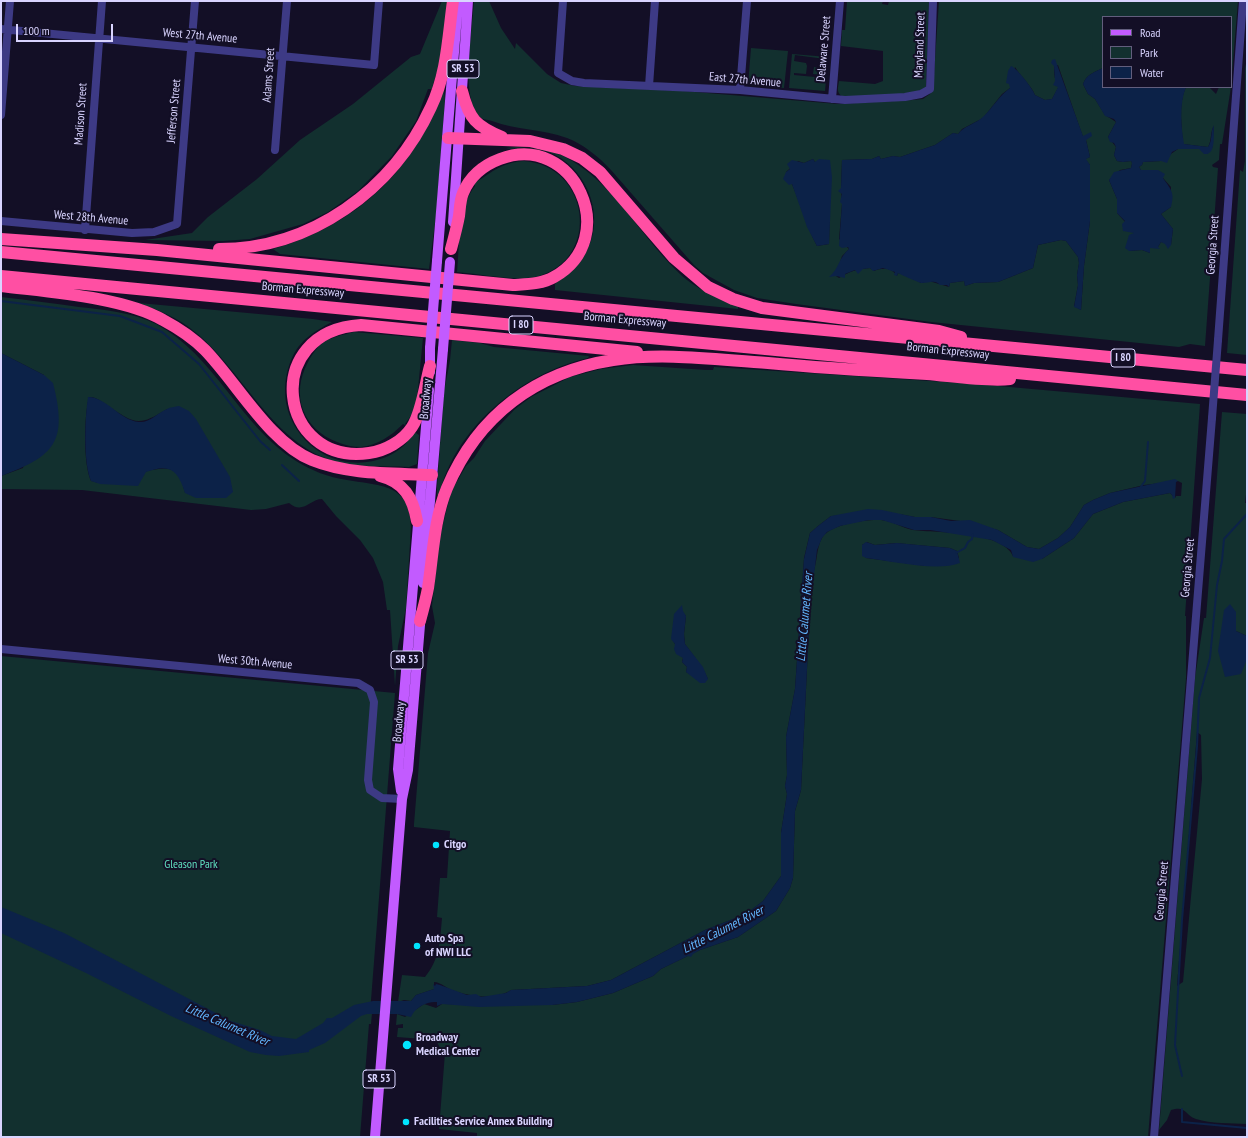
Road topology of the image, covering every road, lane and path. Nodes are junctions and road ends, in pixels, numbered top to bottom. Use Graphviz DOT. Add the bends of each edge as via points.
graph roads {
  1 [pos="10,1"];
  2 [pos="102,1"];
  3 [pos="194,1"];
  4 [pos="287,1"];
  5 [pos="379,1"];
  6 [pos="453,1"];
  7 [pos="458,1"];
  8 [pos="468,1"];
  9 [pos="563,1"];
  10 [pos="655,1"];
  11 [pos="747,1"];
  12 [pos="840,1"];
  13 [pos="933,1"];
  14 [pos="1243,1"];
  15 [pos="4,29"];
  16 [pos="99,39"];
  17 [pos="191,48"];
  18 [pos="282,56"];
  19 [pos="649,86"];
  20 [pos="930,89"];
  21 [pos="740,90"];
  22 [pos="462,91"];
  23 [pos="832,99"];
  24 [pos="1,115"];
  25 [pos="453,138"];
  26 [pos="507,139"];
  27 [pos="275,150"];
  28 [pos="1,221"];
  29 [pos="177,224"];
  30 [pos="85,230"];
  31 [pos="1,239"];
  32 [pos="451,249"];
  33 [pos="157,250"];
  34 [pos="1,252"];
  35 [pos="1,276"];
  36 [pos="1,286"];
  37 [pos="1000,346"];
  38 [pos="698,358"];
  39 [pos="430,366"];
  40 [pos="1247,370"];
  41 [pos="1042,375"];
  42 [pos="1247,395"];
  43 [pos="360,471"];
  44 [pos="427,474"];
  45 [pos="417,521"];
  46 [pos="420,621"];
  47 [pos="1,650"];
  48 [pos="402,799"];
  49 [pos="375,1137"];
  50 [pos="1154,1137"];
  1 -- 15 [label="street"];
  2 -- 16 [label="street, Madison Street"];
  3 -- 17 [label="street, Jefferson Street"];
  4 -- 18 [label="street, Adams Street"];
  5 -- 18 [label="street, West 27th Avenue" via="374,65"];
  6 -- 33 [label="highway" via="445,64 432,107 416,136 394,166 366,194 312,228 275,243 238,249"];
  7 -- 25 [label="main road, Broadway / SR 53"];
  8 -- 22 [label="main road, Broadway / SR 53"];
  9 -- 19 [label="street, East 27th Avenue" via="558,73 572,81"];
  10 -- 19 [label="street"];
  11 -- 21 [label="street"];
  12 -- 23 [label="street, Delaware Street"];
  13 -- 20 [label="street, Maryland Street"];
  14 -- 50 [label="street, Georgia Street, bridge"];
  15 -- 16 [label="street, West 27th Avenue"];
  15 -- 24 [label="street"];
  16 -- 17 [label="street, West 27th Avenue"];
  16 -- 30 [label="street, Madison Street"];
  17 -- 18 [label="street, West 27th Avenue"];
  17 -- 29 [label="street, Jefferson Street"];
  18 -- 27 [label="street, Adams Street"];
  19 -- 21 [label="street, East 27th Avenue"];
  20 -- 23 [label="street, East 27th Avenue" via="921,94 896,98"];
  21 -- 23 [label="street, East 27th Avenue"];
  22 -- 25 [label="main road, Broadway / SR 53"];
  22 -- 26 [label="highway" via="466,107 477,124"];
  25 -- 26 [label="highway"];
  25 -- 32 [label="main road, Broadway / SR 53"];
  25 -- 39 [label="main road, Broadway / SR 53, bridge" via="437,261"];
  26 -- 37 [label="highway" via="546,144 582,158 600,172 678,262 708,287 733,299 762,308 939,331"];
  28 -- 30 [label="street, West 28th Avenue"];
  29 -- 30 [label="street, West 28th Avenue" via="154,232"];
  31 -- 33 [label="highway"];
  32 -- 33 [label="highway" via="464,192 482,168 494,161 516,155 542,157 557,164 571,176 580,189 586,205 588,225 578,255 554,277 535,283 513,285"];
  32 -- 44 [label="main road, Broadway / SR 53, bridge" via="443,349"];
  34 -- 37 [label="highway, Borman Expressway / I 80"];
  35 -- 41 [label="highway, Borman Expressway / I 80"];
  36 -- 43 [label="highway" via="111,302 162,319 205,350 270,428 290,447 311,460"];
  37 -- 40 [label="highway, Borman Expressway / I 80"];
  38 -- 39 [label="highway" via="361,325 345,326 314,341 302,354 292,388 294,406 308,433 322,445 350,454 374,453 402,438 412,427 420,411"];
  38 -- 41 [label="highway" via="1006,379"];
  38 -- 46 [label="highway" via="642,357 614,359 584,366 552,376 525,392 497,414 473,441 447,488 438,515 428,591"];
  39 -- 44 [label="main road, Broadway / SR 53"];
  41 -- 42 [label="highway, Borman Expressway / I 80"];
  43 -- 44 [label="highway"];
  43 -- 45 [label="highway" via="383,476 406,489 414,506"];
  44 -- 45 [label="main road, Broadway / SR 53"];
  44 -- 46 [label="main road, Broadway / SR 53"];
  45 -- 48 [label="main road, Broadway / SR 53" via="398,770"];
  46 -- 48 [label="main road, Broadway / SR 53" via="408,770"];
  47 -- 48 [label="street, West 30th Avenue" via="358,683 370,690 374,702 368,780 370,790 382,798"];
  48 -- 49 [label="main road, Broadway / SR 53"];
}
